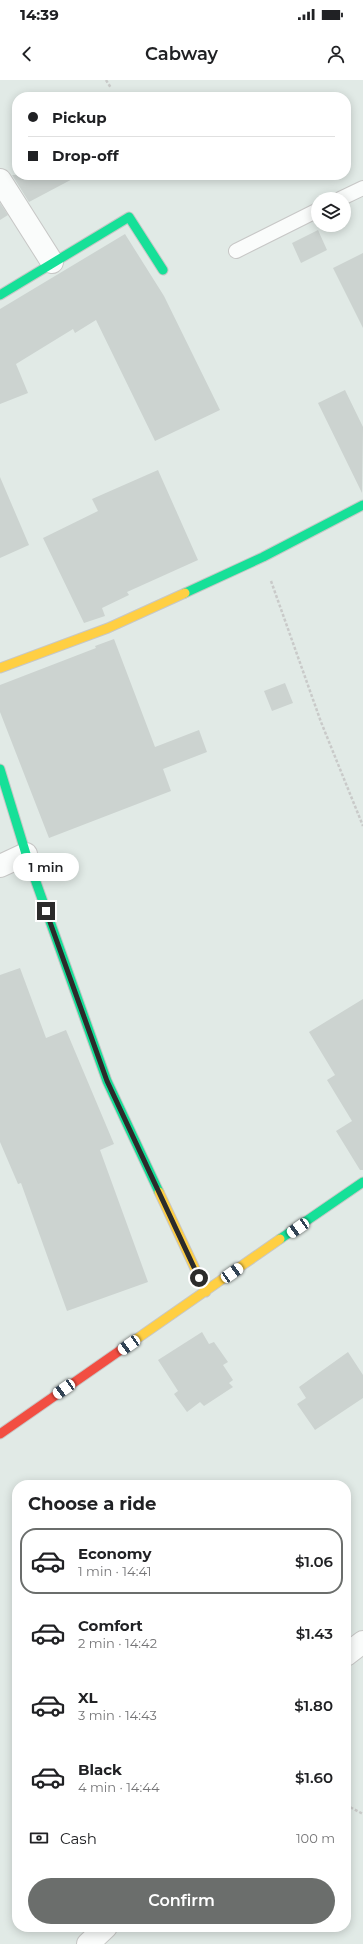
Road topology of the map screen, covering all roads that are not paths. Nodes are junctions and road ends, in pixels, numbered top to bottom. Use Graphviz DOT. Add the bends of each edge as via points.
graph roads {
  1 [pos="0,180"];
  2 [pos="363,188"];
  3 [pos="351,194"];
  4 [pos="311,214"];
  5 [pos="236,251"];
  6 [pos="52,262"];
  7 [pos="163,270"];
  8 [pos="0,295"];
  9 [pos="363,505"];
  10 [pos="0,668"];
  11 [pos="0,769"];
  12 [pos="26,854"];
  13 [pos="0,866"];
  14 [pos="363,1182"];
  15 [pos="206,1292"];
  16 [pos="0,1434"];
  17 [pos="363,1642"];
  18 [pos="351,1651"];
  19 [pos="101,1932"];
  20 [pos="88,1944"];
  1 -- 6 [label="street"];
  2 -- 3 [label="lane"];
  4 -- 5 [label="lane"];
  6 -- 7 [label="street" via="130,217"];
  6 -- 8 [label="street"];
  9 -- 10 [label="street" via="262,557 108,628"];
  11 -- 12 [label="street"];
  12 -- 13 [label="street"];
  12 -- 15 [label="street" via="107,1081"];
  14 -- 15 [label="street"];
  15 -- 16 [label="street"];
  17 -- 18 [label="street"];
  19 -- 20 [label="street"];
}
